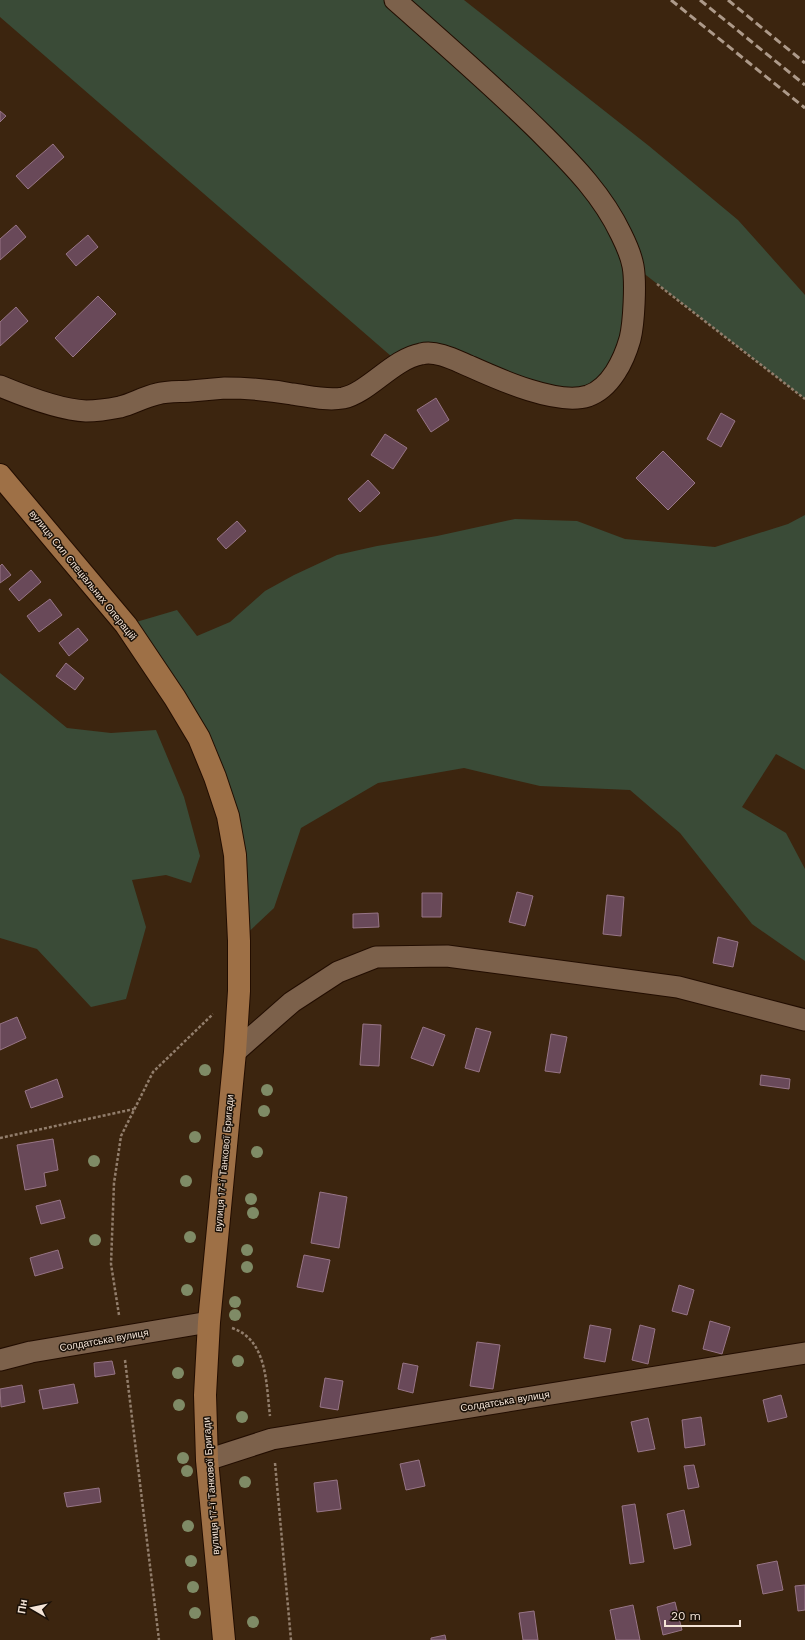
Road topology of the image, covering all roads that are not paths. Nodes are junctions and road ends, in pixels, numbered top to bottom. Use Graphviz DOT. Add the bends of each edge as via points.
graph roads {
  1 [pos="395,0"];
  2 [pos="0,386"];
  3 [pos="0,475"];
  4 [pos="175,698"];
  5 [pos="805,1020"];
  6 [pos="235,1052"];
  7 [pos="209,1322"];
  8 [pos="805,1353"];
  9 [pos="0,1360"];
  10 [pos="207,1460"];
  11 [pos="224,1640"];
  1 -- 2 [label="street" via="511,102 576,168 613,216 633,264 634,291 631,334 627,350 617,370 603,387 588,396 542,394 445,356 422,353 399,363 359,391 344,398 325,399 290,393 225,388 160,393 122,407 86,411 56,406"];
  3 -- 4 [label="main road, вулиця Сил Спеціальних Операцій" via="126,625"];
  4 -- 6 [label="main road, вулиця 17-ї Танкової Бригади" via="199,738 215,777 228,816 235,856 239,941"];
  5 -- 6 [label="street" via="678,987 447,956 376,957 338,972 292,1002"];
  6 -- 7 [label="main road, вулиця 17-ї Танкової Бригади"];
  7 -- 9 [label="street, Солдатська вулиця" via="32,1352"];
  7 -- 10 [label="main road, вулиця 17-ї Танкової Бригади" via="205,1395"];
  8 -- 10 [label="street, Солдатська вулиця" via="272,1439"];
  10 -- 11 [label="main road, вулиця 17-ї Танкової Бригади"];
}
